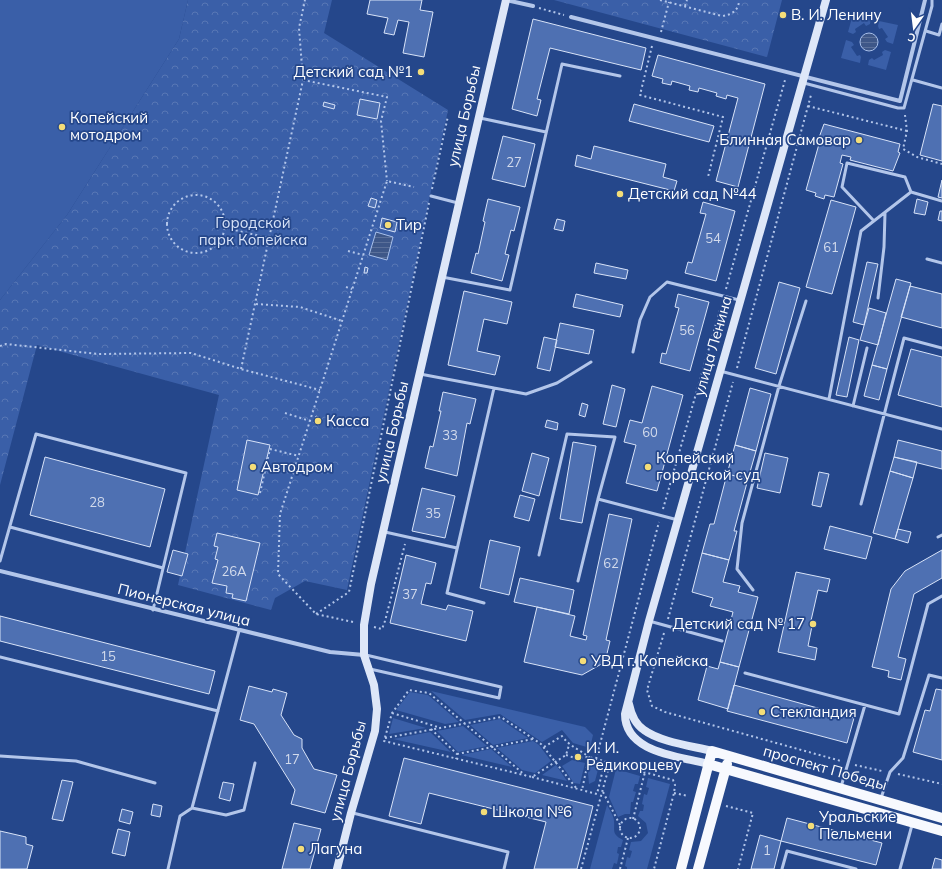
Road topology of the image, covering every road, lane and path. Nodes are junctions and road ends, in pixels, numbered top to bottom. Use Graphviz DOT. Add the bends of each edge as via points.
graph roads {
  1 [pos="305,0"];
  2 [pos="506,0"];
  3 [pos="660,0"];
  4 [pos="687,0"];
  5 [pos="739,0"];
  6 [pos="826,0"];
  7 [pos="926,0"];
  8 [pos="932,0"];
  9 [pos="669,2"];
  10 [pos="533,6"];
  11 [pos="685,6"];
  12 [pos="571,16"];
  13 [pos="942,24"];
  14 [pos="926,31"];
  15 [pos="940,36"];
  16 [pos="657,38"];
  17 [pos="788,71"];
  18 [pos="620,76"];
  19 [pos="803,79"];
  20 [pos="303,80"];
  21 [pos="913,80"];
  22 [pos="942,88"];
  23 [pos="811,95"];
  24 [pos="780,98"];
  25 [pos="785,99"];
  26 [pos="808,106"];
  27 [pos="904,108"];
  28 [pos="448,116"];
  29 [pos="478,117"];
  30 [pos="907,131"];
  31 [pos="546,132"];
  32 [pos="942,164"];
  33 [pos="708,177"];
  34 [pos="387,181"];
  35 [pos="414,187"];
  36 [pos="912,192"];
  37 [pos="431,196"];
  38 [pos="942,201"];
  39 [pos="459,203"];
  40 [pos="885,213"];
  41 [pos="874,221"];
  42 [pos="226,228"];
  43 [pos="269,238"];
  44 [pos="348,251"];
  45 [pos="363,255"];
  46 [pos="927,259"];
  47 [pos="942,262"];
  48 [pos="441,277"];
  49 [pos="346,288"];
  50 [pos="352,290"];
  51 [pos="724,296"];
  52 [pos="878,298"];
  53 [pos="740,300"];
  54 [pos="806,301"];
  55 [pos="255,304"];
  56 [pos="342,322"];
  57 [pos="0,346"];
  58 [pos="867,348"];
  59 [pos="942,348"];
  60 [pos="633,352"];
  61 [pos="591,362"];
  62 [pos="241,369"];
  63 [pos="720,371"];
  64 [pos="420,374"];
  65 [pos="735,374"];
  66 [pos="779,386"];
  67 [pos="494,388"];
  68 [pos="320,390"];
  69 [pos="829,399"];
  70 [pos="853,406"];
  71 [pos="285,413"];
  72 [pos="886,414"];
  73 [pos="310,421"];
  74 [pos="942,429"];
  75 [pos="299,456"];
  76 [pos="260,493"];
  77 [pos="598,499"];
  78 [pos="861,504"];
  79 [pos="661,516"];
  80 [pos="678,520"];
  81 [pos="10,527"];
  82 [pos="384,532"];
  83 [pos="942,534"];
  84 [pos="406,537"];
  85 [pos="938,537"];
  86 [pos="457,548"];
  87 [pos="539,555"];
  88 [pos="0,561"];
  89 [pos="163,568"];
  90 [pos="0,571"];
  91 [pos="578,581"];
  92 [pos="753,590"];
  93 [pos="942,596"];
  94 [pos="484,603"];
  95 [pos="153,610"];
  96 [pos="316,614"];
  97 [pos="649,621"];
  98 [pos="353,622"];
  99 [pos="666,625"];
  100 [pos="374,627"];
  101 [pos="240,631"];
  102 [pos="722,641"];
  103 [pos="364,655"];
  104 [pos="0,657"];
  105 [pos="368,668"];
  106 [pos="745,673"];
  107 [pos="942,678"];
  108 [pos="629,701"];
  109 [pos="866,705"];
  110 [pos="218,711"];
  111 [pos="392,713"];
  112 [pos="464,723"];
  113 [pos="440,727"];
  114 [pos="431,729"];
  115 [pos="385,738"];
  116 [pos="533,739"];
  117 [pos="568,746"];
  118 [pos="492,747"];
  119 [pos="544,747"];
  120 [pos="712,751"];
  121 [pos="457,754"];
  122 [pos="566,755"];
  123 [pos="0,756"];
  124 [pos="730,756"];
  125 [pos="589,757"];
  126 [pos="456,759"];
  127 [pos="596,759"];
  128 [pos="605,761"];
  129 [pos="555,762"];
  130 [pos="610,763"];
  131 [pos="848,763"];
  132 [pos="255,764"];
  133 [pos="708,764"];
  134 [pos="726,769"];
  135 [pos="645,772"];
  136 [pos="890,772"];
  137 [pos="526,776"];
  138 [pos="532,777"];
  139 [pos="155,783"];
  140 [pos="942,784"];
  141 [pos="841,787"];
  142 [pos="577,789"];
  143 [pos="582,790"];
  144 [pos="602,791"];
  145 [pos="674,793"];
  146 [pos="699,799"];
  147 [pos="880,799"];
  148 [pos="716,803"];
  149 [pos="192,808"];
  150 [pos="351,813"];
  151 [pos="633,818"];
  152 [pos="942,818"];
  153 [pos="913,823"];
  154 [pos="620,825"];
  155 [pos="942,832"];
  156 [pos="628,838"];
  157 [pos="168,869"];
  158 [pos="337,869"];
  159 [pos="504,869"];
  160 [pos="581,869"];
  161 [pos="620,869"];
  162 [pos="654,869"];
  163 [pos="681,869"];
  164 [pos="698,869"];
  165 [pos="738,869"];
  166 [pos="782,869"];
  167 [pos="856,869"];
  168 [pos="900,869"];
  1 -- 20 [label="path" via="299,28"];
  2 -- 10 [label="street"];
  2 -- 29 [label="street, улица Борьбы"];
  3 -- 9 [label="path"];
  4 -- 11 [label="path"];
  5 -- 11 [label="path" via="736,11 722,16"];
  6 -- 19 [label="street, улица Ленина"];
  7 -- 19 [label="street" via="900,101"];
  8 -- 14 [label="lane"];
  9 -- 11 [label="path"];
  9 -- 16 [label="path"];
  10 -- 12 [label="path"];
  12 -- 16 [label="street"];
  13 -- 15 [label="lane"];
  14 -- 15 [label="lane"];
  14 -- 21 [label="lane"];
  16 -- 17 [label="street"];
  16 -- 33 [label="path" via="640,95 724,117"];
  17 -- 19 [label="street"];
  17 -- 24 [label="path"];
  18 -- 31 [label="lane" via="562,64"];
  19 -- 27 [label="lane"];
  19 -- 53 [label="street, улица Ленина"];
  20 -- 34 [label="path" via="387,97 382,121"];
  20 -- 43 [label="path"];
  21 -- 22 [label="lane"];
  21 -- 27 [label="lane"];
  23 -- 26 [label="path"];
  24 -- 25 [label="path"];
  24 -- 51 [label="path"];
  26 -- 30 [label="path"];
  26 -- 65 [label="path"];
  27 -- 30 [label="path"];
  28 -- 37 [label="path"];
  29 -- 31 [label="lane"];
  29 -- 39 [label="street, улица Борьбы"];
  30 -- 32 [label="path" via="903,149 917,157"];
  31 -- 48 [label="lane" via="510,290"];
  34 -- 35 [label="path"];
  34 -- 45 [label="path"];
  36 -- 38 [label="lane"];
  36 -- 40 [label="lane"];
  36 -- 41 [label="lane" via="905,177 848,163 842,187"];
  37 -- 39 [label="lane"];
  37 -- 96 [label="path" via="349,592"];
  39 -- 48 [label="street, улица Борьбы"];
  40 -- 41 [label="lane"];
  40 -- 52 [label="lane"];
  41 -- 69 [label="lane" via="861,231"];
  42 -- 42 [label="path" via="222,239 212,250 198,254 190,253 183,251 172,241 168,235 167,220 178,201 184,197 199,195 206,196 218,204 225,218"];
  42 -- 43 [label="path"];
  43 -- 55 [label="path"];
  44 -- 45 [label="path"];
  45 -- 50 [label="path"];
  46 -- 47 [label="lane"];
  48 -- 64 [label="street, улица Борьбы"];
  49 -- 50 [label="path"];
  50 -- 56 [label="path"];
  51 -- 53 [label="lane"];
  51 -- 60 [label="lane" via="667,282 650,297 640,320"];
  51 -- 79 [label="path"];
  53 -- 63 [label="street, улица Ленина"];
  54 -- 66 [label="lane"];
  55 -- 56 [label="path" via="300,307"];
  55 -- 62 [label="path"];
  56 -- 68 [label="path"];
  57 -- 62 [label="path" via="6,344 98,354 192,353"];
  58 -- 70 [label="lane"];
  59 -- 72 [label="lane" via="904,338"];
  61 -- 67 [label="lane" via="557,383 526,394"];
  62 -- 68 [label="path"];
  63 -- 65 [label="lane"];
  63 -- 80 [label="street, улица Ленина"];
  64 -- 67 [label="lane"];
  64 -- 82 [label="street, улица Борьбы"];
  65 -- 66 [label="lane"];
  65 -- 99 [label="path"];
  66 -- 69 [label="lane"];
  66 -- 92 [label="lane" via="742,523 737,569"];
  67 -- 86 [label="lane"];
  68 -- 73 [label="path"];
  69 -- 70 [label="lane"];
  70 -- 72 [label="lane"];
  71 -- 73 [label="path"];
  72 -- 74 [label="lane"];
  72 -- 78 [label="lane"];
  73 -- 75 [label="path"];
  75 -- 76 [label="path" via="270,450"];
  75 -- 96 [label="path" via="280,514 278,574"];
  77 -- 79 [label="lane"];
  77 -- 87 [label="lane" via="614,437 567,434"];
  77 -- 91 [label="lane"];
  79 -- 80 [label="lane"];
  79 -- 127 [label="path"];
  80 -- 97 [label="street, улица Ленина"];
  81 -- 88 [label="lane"];
  81 -- 89 [label="lane"];
  81 -- 89 [label="lane" via="36,434 186,473"];
  82 -- 84 [label="lane"];
  82 -- 103 [label="street, улица Борьбы" via="364,625"];
  83 -- 85 [label="lane"];
  84 -- 86 [label="lane"];
  84 -- 100 [label="path" via="385,621 382,629"];
  86 -- 94 [label="lane" via="447,593"];
  89 -- 95 [label="lane"];
  90 -- 95 [label="street, Пионерская улица"];
  93 -- 109 [label="lane" via="928,604 899,714"];
  95 -- 101 [label="street, Пионерская улица"];
  96 -- 98 [label="path"];
  97 -- 99 [label="lane"];
  97 -- 108 [label="street, улица Ленина"];
  99 -- 102 [label="lane"];
  99 -- 131 [label="path" via="647,690 652,706 664,712"];
  101 -- 103 [label="street, Пионерская улица" via="330,652"];
  101 -- 110 [label="lane"];
  103 -- 105 [label="street, улица Борьбы"];
  103 -- 105 [label="lane" via="501,687 499,698"];
  104 -- 110 [label="lane"];
  105 -- 150 [label="street, улица Борьбы" via="374,685 376,731"];
  106 -- 109 [label="lane"];
  107 -- 136 [label="lane" via="929,675 903,758"];
  108 -- 120 [label="street" via="631,713 643,730"];
  108 -- 133 [label="street, проспект Победы" via="625,724 634,739 655,750"];
  109 -- 131 [label="lane"];
  110 -- 149 [label="lane"];
  111 -- 112 [label="path" via="409,690 429,693"];
  111 -- 113 [label="path"];
  111 -- 115 [label="path"];
  112 -- 113 [label="path"];
  112 -- 116 [label="path" via="501,717"];
  112 -- 118 [label="path"];
  113 -- 114 [label="path"];
  114 -- 115 [label="path"];
  114 -- 121 [label="path"];
  115 -- 126 [label="path" via="384,741"];
  116 -- 118 [label="path"];
  116 -- 119 [label="path"];
  117 -- 119 [label="path" via="562,736"];
  117 -- 122 [label="path"];
  117 -- 125 [label="path" via="578,748"];
  118 -- 121 [label="path"];
  118 -- 137 [label="path"];
  119 -- 129 [label="path"];
  120 -- 124 [label="main road, проспект Победы"];
  120 -- 133 [label="main road"];
  121 -- 126 [label="path"];
  122 -- 125 [label="path" via="575,758"];
  122 -- 129 [label="path"];
  123 -- 139 [label="lane" via="76,761"];
  124 -- 134 [label="main road"];
  124 -- 141 [label="main road, проспект Победы"];
  125 -- 127 [label="path"];
  125 -- 143 [label="path"];
  126 -- 137 [label="path"];
  127 -- 128 [label="path"];
  128 -- 130 [label="path"];
  128 -- 143 [label="path" via="597,794"];
  129 -- 138 [label="path"];
  129 -- 142 [label="path"];
  130 -- 135 [label="path"];
  130 -- 144 [label="path"];
  131 -- 136 [label="path"];
  131 -- 141 [label="lane"];
  132 -- 149 [label="lane" via="244,810 226,815"];
  133 -- 134 [label="main road, проспект Победы"];
  133 -- 146 [label="main road"];
  134 -- 148 [label="main road"];
  134 -- 153 [label="main road, проспект Победы"];
  135 -- 145 [label="path" via="673,780"];
  135 -- 151 [label="path"];
  136 -- 140 [label="path"];
  136 -- 147 [label="lane"];
  137 -- 138 [label="path"];
  138 -- 142 [label="path"];
  141 -- 147 [label="main road, проспект Победы"];
  142 -- 143 [label="path"];
  144 -- 154 [label="path"];
  144 -- 160 [label="path"];
  145 -- 146 [label="path"];
  145 -- 162 [label="path"];
  146 -- 163 [label="main road"];
  147 -- 152 [label="main road, проспект Победы"];
  148 -- 164 [label="main road"];
  148 -- 165 [label="path" via="753,813"];
  149 -- 157 [label="lane" via="180,816"];
  150 -- 158 [label="street, улица Борьбы"];
  150 -- 159 [label="lane" via="508,852"];
  151 -- 154 [label="path" via="628,818"];
  151 -- 156 [label="path" via="640,826 640,831 637,836"];
  153 -- 155 [label="main road, проспект Победы"];
  153 -- 168 [label="lane"];
  154 -- 156 [label="path" via="623,836"];
  156 -- 161 [label="path"];
  166 -- 167 [label="lane" via="787,851"];
}
